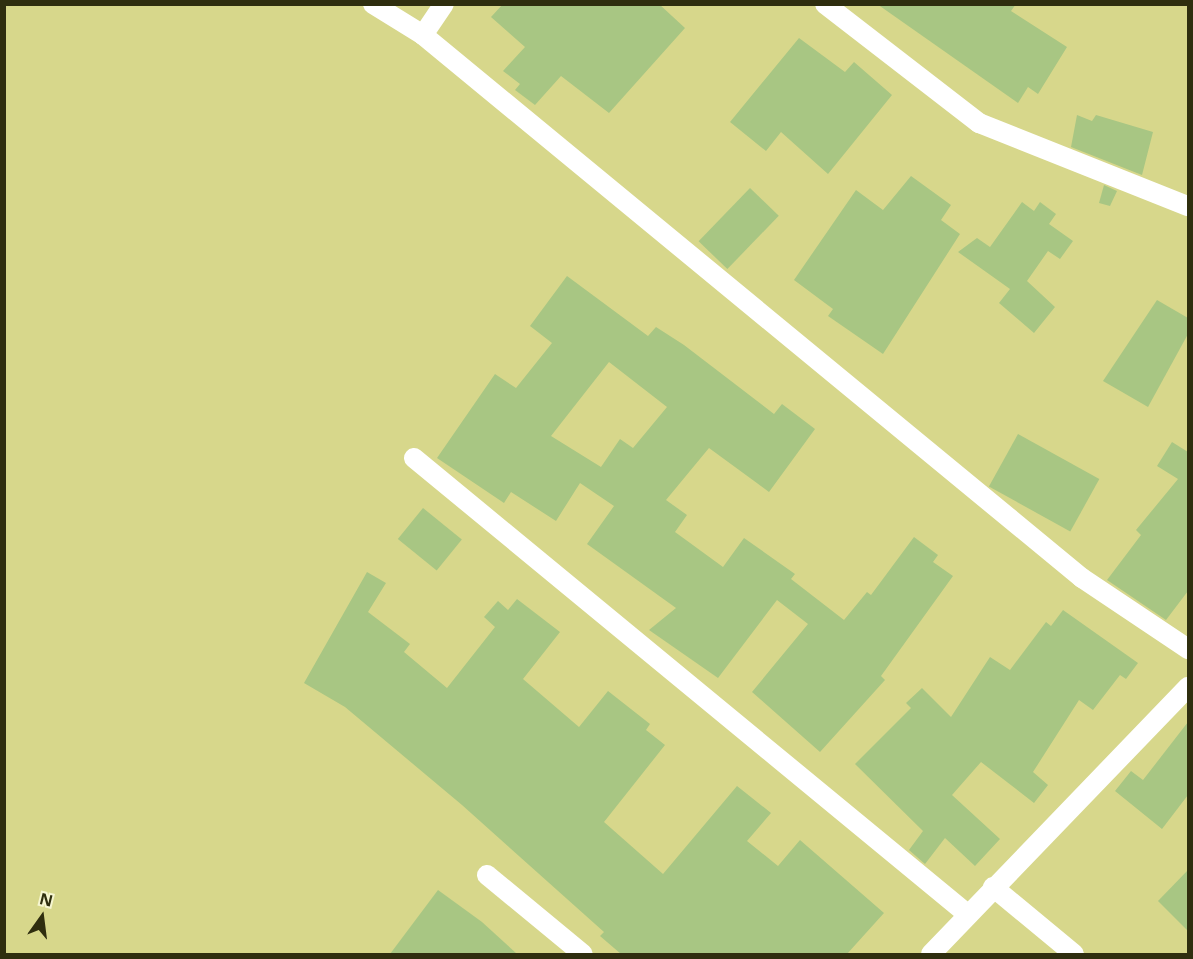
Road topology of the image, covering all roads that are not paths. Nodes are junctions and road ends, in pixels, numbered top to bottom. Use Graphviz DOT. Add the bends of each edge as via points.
graph roads {
  1 [pos="373,4"];
  2 [pos="444,4"];
  3 [pos="830,6"];
  4 [pos="423,35"];
  5 [pos="1188,206"];
  6 [pos="414,458"];
  7 [pos="1188,648"];
  8 [pos="1188,687"];
  9 [pos="487,875"];
  10 [pos="993,886"];
  11 [pos="966,913"];
  12 [pos="583,954"];
  13 [pos="932,954"];
  14 [pos="1074,954"];
  1 -- 4 [label="street"];
  2 -- 4 [label="street"];
  3 -- 5 [label="street" via="979,123"];
  4 -- 7 [label="street" via="1082,578"];
  6 -- 11 [label="street"];
  8 -- 10 [label="street"];
  9 -- 12 [label="street"];
  10 -- 11 [label="street"];
  10 -- 14 [label="street"];
  11 -- 13 [label="street"];
}
